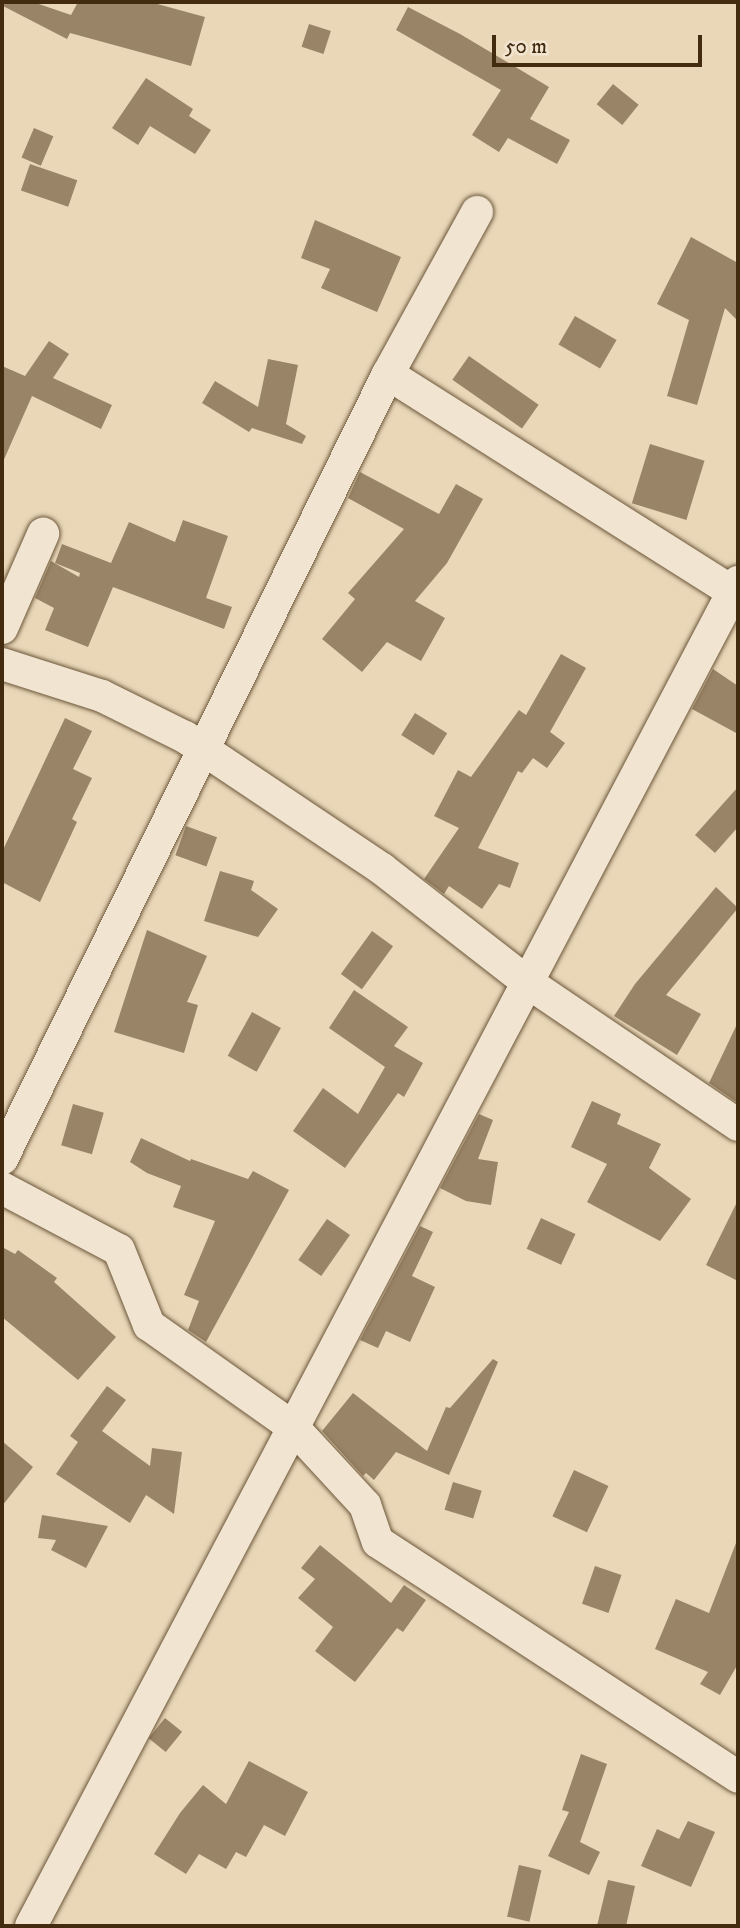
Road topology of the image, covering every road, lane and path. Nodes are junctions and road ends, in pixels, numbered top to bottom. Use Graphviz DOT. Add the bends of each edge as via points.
graph roads {
  1 [pos="477,212"];
  2 [pos="388,374"];
  3 [pos="43,534"];
  4 [pos="736,589"];
  5 [pos="2,628"];
  6 [pos="2,664"];
  7 [pos="202,748"];
  8 [pos="527,982"];
  9 [pos="738,1125"];
  10 [pos="2,1159"];
  11 [pos="2,1188"];
  12 [pos="293,1427"];
  13 [pos="738,1777"];
  14 [pos="31,1926"];
  1 -- 2 [label="street"];
  2 -- 4 [label="street"];
  2 -- 7 [label="street"];
  3 -- 5 [label="street"];
  4 -- 8 [label="street"];
  6 -- 7 [label="street" via="102,696"];
  7 -- 8 [label="street" via="382,869"];
  7 -- 10 [label="street"];
  8 -- 9 [label="street"];
  8 -- 12 [label="street"];
  11 -- 12 [label="street" via="119,1250 149,1325"];
  12 -- 13 [label="street" via="365,1505 378,1542"];
  12 -- 14 [label="street"];
}
